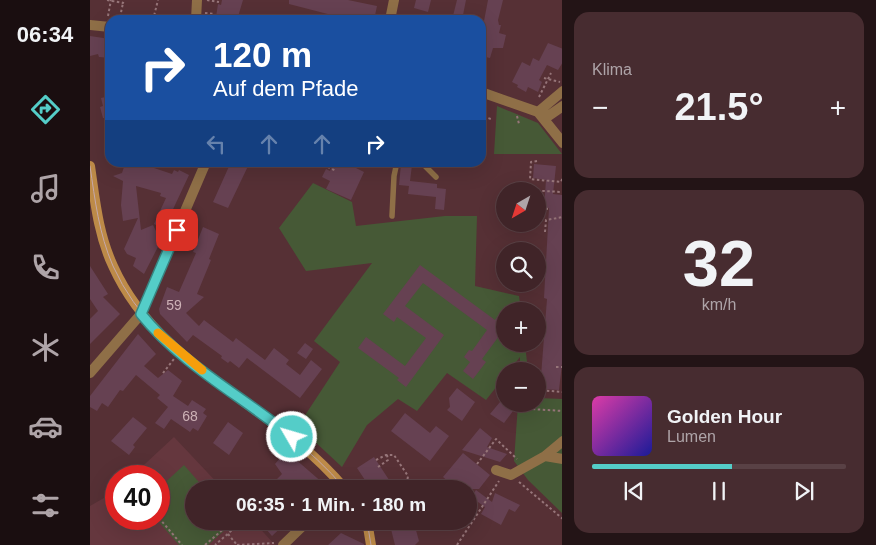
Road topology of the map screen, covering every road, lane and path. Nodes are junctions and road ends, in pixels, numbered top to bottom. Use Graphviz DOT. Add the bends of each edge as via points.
graph roads {
  1 [pos="107,0"];
  2 [pos="111,0"];
  3 [pos="158,0"];
  4 [pos="198,0"];
  5 [pos="208,0"];
  6 [pos="394,0"];
  7 [pos="124,2"];
  8 [pos="220,2"];
  9 [pos="108,15"];
  10 [pos="121,15"];
  11 [pos="154,15"];
  12 [pos="196,15"];
  13 [pos="391,15"];
  14 [pos="90,25"];
  15 [pos="105,27"];
  16 [pos="551,73"];
  17 [pos="544,78"];
  18 [pos="548,79"];
  19 [pos="557,80"];
  20 [pos="544,88"];
  21 [pos="562,91"];
  22 [pos="486,94"];
  23 [pos="562,106"];
  24 [pos="541,116"];
  25 [pos="486,117"];
  26 [pos="491,119"];
  27 [pos="562,143"];
  28 [pos="537,162"];
  29 [pos="90,166"];
  30 [pos="204,167"];
  31 [pos="328,167"];
  32 [pos="396,167"];
  33 [pos="427,167"];
  34 [pos="336,172"];
  35 [pos="436,177"];
  36 [pos="562,178"];
  37 [pos="562,192"];
  38 [pos="548,209"];
  39 [pos="392,216"];
  40 [pos="562,217"];
  41 [pos="546,220"];
  42 [pos="141,314"];
  43 [pos="179,353"];
  44 [pos="556,367"];
  45 [pos="562,368"];
  46 [pos="91,370"];
  47 [pos="163,373"];
  48 [pos="546,391"];
  49 [pos="562,392"];
  50 [pos="546,409"];
  51 [pos="562,410"];
  52 [pos="562,441"];
  53 [pos="386,454"];
  54 [pos="545,456"];
  55 [pos="517,459"];
  56 [pos="562,459"];
  57 [pos="376,460"];
  58 [pos="477,464"];
  59 [pos="378,467"];
  60 [pos="496,470"];
  61 [pos="336,480"];
  62 [pos="407,480"];
  63 [pos="517,480"];
  64 [pos="498,482"];
  65 [pos="562,519"];
  66 [pos="169,530"];
  67 [pos="299,530"];
  68 [pos="368,530"];
  69 [pos="228,534"];
  70 [pos="182,545"];
  71 [pos="205,545"];
  72 [pos="216,545"];
  73 [pos="237,545"];
  74 [pos="283,545"];
  75 [pos="371,545"];
  76 [pos="457,545"];
  1 -- 2 [label="path"];
  2 -- 7 [label="path"];
  2 -- 9 [label="path"];
  3 -- 11 [label="path"];
  4 -- 12 [label="street"];
  5 -- 8 [label="path"];
  6 -- 13 [label="street"];
  7 -- 10 [label="path"];
  14 -- 15 [label="street"];
  16 -- 18 [label="path"];
  17 -- 18 [label="path"];
  18 -- 19 [label="path"];
  18 -- 20 [label="path"];
  21 -- 24 [label="street"];
  22 -- 24 [label="street"];
  23 -- 24 [label="street"];
  24 -- 27 [label="street"];
  25 -- 26 [label="path"];
  28 -- 36 [label="path" via="531,162 530,179 561,182"];
  29 -- 42 [label="street" via="107,250 121,284"];
  30 -- 42 [label="street"];
  31 -- 34 [label="path"];
  32 -- 39 [label="lane"];
  33 -- 35 [label="lane"];
  37 -- 38 [label="path" via="543,191 542,208"];
  40 -- 41 [label="path"];
  42 -- 43 [label="street"];
  42 -- 46 [label="street"];
  43 -- 47 [label="path"];
  43 -- 61 [label="street" via="288,434"];
  44 -- 45 [label="path"];
  48 -- 49 [label="path"];
  50 -- 51 [label="path"];
  52 -- 54 [label="street"];
  53 -- 57 [label="path"];
  53 -- 59 [label="path" via="388,460"];
  53 -- 62 [label="path" via="394,455 408,476"];
  54 -- 56 [label="street"];
  54 -- 60 [label="street" via="511,475"];
  55 -- 58 [label="path" via="496,439"];
  63 -- 65 [label="path"];
  64 -- 76 [label="path"];
  66 -- 70 [label="path"];
  67 -- 74 [label="street"];
  68 -- 75 [label="street"];
  69 -- 71 [label="path" via="232,531 227,526"];
  69 -- 72 [label="path"];
  69 -- 73 [label="path"];
  73 -- 74 [label="path"];
}
